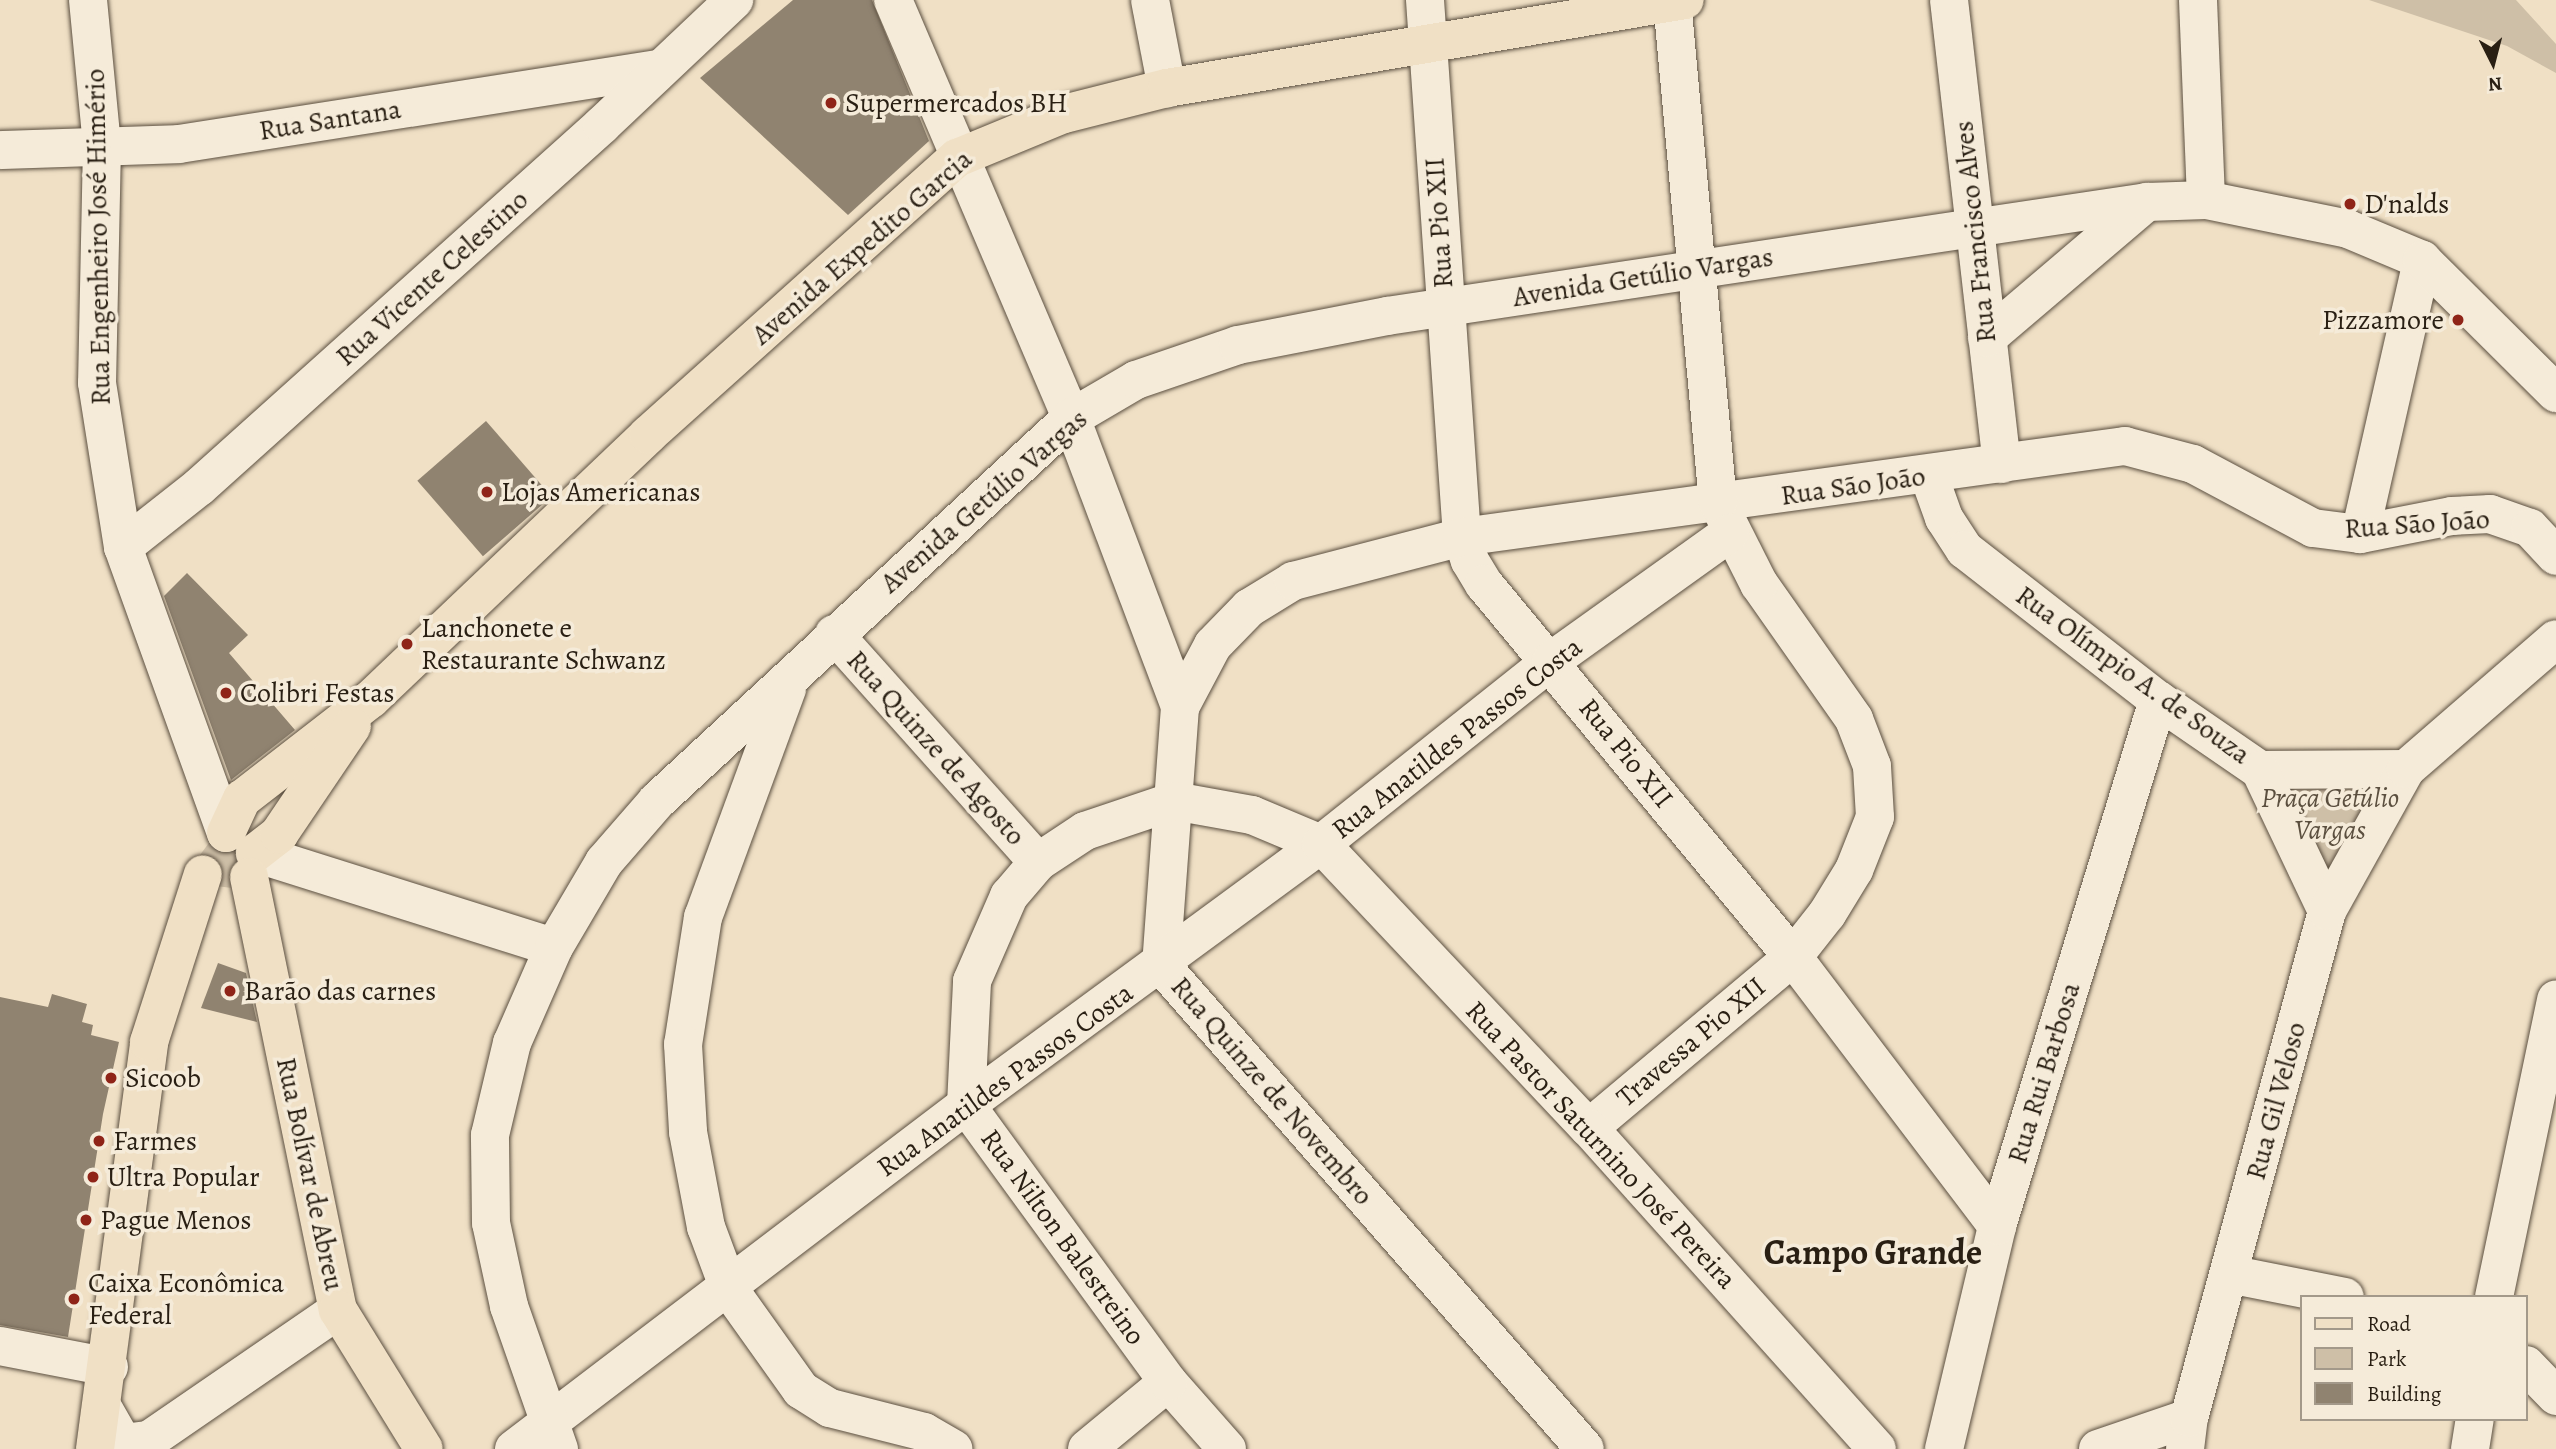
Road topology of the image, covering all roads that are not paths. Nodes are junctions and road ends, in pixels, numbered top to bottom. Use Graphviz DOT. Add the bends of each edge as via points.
graph roads {
  1 [pos="88,0"];
  2 [pos="734,0"];
  3 [pos="893,0"];
  4 [pos="1150,0"];
  5 [pos="1425,0"];
  6 [pos="1949,0"];
  7 [pos="2198,0"];
  8 [pos="1677,1"];
  9 [pos="1428,42"];
  10 [pos="659,69"];
  11 [pos="1167,88"];
  12 [pos="102,146"];
  13 [pos="0,150"];
  14 [pos="957,158"];
  15 [pos="2206,200"];
  16 [pos="2147,202"];
  17 [pos="1975,229"];
  18 [pos="2423,260"];
  19 [pos="1707,266"];
  20 [pos="1444,308"];
  21 [pos="1987,338"];
  22 [pos="2556,393"];
  23 [pos="1070,418"];
  24 [pos="2001,464"];
  25 [pos="1929,475"];
  26 [pos="1729,512"];
  27 [pos="2360,534"];
  28 [pos="1462,537"];
  29 [pos="123,547"];
  30 [pos="2556,556"];
  31 [pos="834,634"];
  32 [pos="2556,639"];
  33 [pos="1551,661"];
  34 [pos="789,684"];
  35 [pos="371,699"];
  36 [pos="2158,700"];
  37 [pos="1180,706"];
  38 [pos="2260,769"];
  39 [pos="2406,769"];
  40 [pos="1174,801"];
  41 [pos="1321,844"];
  42 [pos="243,854"];
  43 [pos="1038,862"];
  44 [pos="2327,911"];
  45 [pos="554,947"];
  46 [pos="1793,957"];
  47 [pos="1161,965"];
  48 [pos="2556,999"];
  49 [pos="2552,1046"];
  50 [pos="966,1105"];
  51 [pos="1589,1128"];
  52 [pos="1997,1226"];
  53 [pos="2230,1274"];
  54 [pos="729,1289"];
  55 [pos="2336,1295"];
  56 [pos="2494,1295"];
  57 [pos="338,1310"];
  58 [pos="0,1346"];
  59 [pos="109,1367"];
  60 [pos="2528,1367"];
  61 [pos="1168,1382"];
  62 [pos="2556,1396"];
  63 [pos="103,1408"];
  64 [pos="2474,1421"];
  65 [pos="2187,1433"];
  66 [pos="555,1434"];
  67 [pos="95,1449"];
  68 [pos="424,1449"];
  69 [pos="514,1449"];
  70 [pos="953,1449"];
  71 [pos="1087,1449"];
  72 [pos="1227,1449"];
  73 [pos="1585,1449"];
  74 [pos="1877,1449"];
  75 [pos="1944,1449"];
  76 [pos="2098,1449"];
  77 [pos="2470,1449"];
  1 -- 12 [label="street, Rua Engenheiro José Himério"];
  2 -- 10 [label="street, Rua Vicente Celestino"];
  3 -- 14 [label="street, Rua Quinze de Novembro"];
  4 -- 11 [label="street"];
  5 -- 9 [label="street, Rua Pio XII"];
  6 -- 17 [label="street, Rua Francisco Alves"];
  7 -- 15 [label="street"];
  8 -- 9 [label="main road, Avenida Expedito Garcia"];
  8 -- 19 [label="street"];
  9 -- 11 [label="main road, Avenida Expedito Garcia"];
  9 -- 20 [label="street, Rua Pio XII"];
  10 -- 12 [label="street, Rua Santana" via="179,144"];
  10 -- 29 [label="street, Rua Vicente Celestino" via="199,487"];
  11 -- 14 [label="main road, Avenida Expedito Garcia" via="1064,114"];
  12 -- 13 [label="street, Rua Santana"];
  12 -- 29 [label="street, Rua Engenheiro José Himério" via="97,383"];
  14 -- 23 [label="street, Rua Quinze de Novembro"];
  14 -- 35 [label="main road, Avenida Expedito Garcia" via="648,435"];
  15 -- 16 [label="street, Avenida Getúlio Vargas"];
  15 -- 18 [label="street, Avenida Getúlio Vargas" via="2348,229"];
  16 -- 17 [label="street, Avenida Getúlio Vargas"];
  16 -- 21 [label="street"];
  17 -- 19 [label="street, Avenida Getúlio Vargas"];
  17 -- 21 [label="street, Rua Francisco Alves"];
  18 -- 22 [label="street, Avenida Getúlio Vargas"];
  18 -- 27 [label="street"];
  19 -- 20 [label="street, Avenida Getúlio Vargas"];
  19 -- 26 [label="street"];
  20 -- 23 [label="street, Avenida Getúlio Vargas" via="1238,345 1136,380"];
  20 -- 28 [label="street, Rua Pio XII"];
  21 -- 24 [label="street, Rua Francisco Alves"];
  23 -- 31 [label="street, Avenida Getúlio Vargas"];
  23 -- 37 [label="street, Rua Quinze de Novembro"];
  24 -- 25 [label="street, Rua São João"];
  24 -- 27 [label="street, Rua São João" via="2125,446 2161,452 2193,464 2313,528"];
  25 -- 26 [label="street, Rua São João"];
  25 -- 36 [label="street, Rua Olímpio A. de Souza" via="1944,518 1965,550"];
  26 -- 28 [label="street, Rua São João"];
  26 -- 33 [label="street, Rua Anatildes Passos Costa"];
  26 -- 46 [label="street, Travessa Pio XII" via="1759,584 1854,719 1872,766 1875,817 1854,870"];
  27 -- 30 [label="street, Rua São João" via="2452,516 2490,514 2530,528"];
  28 -- 33 [label="street, Rua Pio XII" via="1484,584"];
  28 -- 37 [label="street, Rua São João" via="1293,581 1248,608 1213,645"];
  29 -- 42 [label="street, Rua Engenheiro José Himério"];
  31 -- 34 [label="street, Avenida Getúlio Vargas"];
  31 -- 43 [label="street, Rua Quinze de Agosto"];
  32 -- 39 [label="street"];
  33 -- 41 [label="street, Rua Anatildes Passos Costa"];
  33 -- 46 [label="street, Rua Pio XII"];
  34 -- 45 [label="street" via="657,801 604,862"];
  34 -- 54 [label="street" via="703,917 683,1044 693,1159 706,1227"];
  35 -- 42 [label="main road, Avenida Expedito Garcia" via="279,834"];
  35 -- 42 [label="main road, Avenida Expedito Garcia" via="242,799"];
  36 -- 38 [label="street, Rua Olímpio A. de Souza"];
  36 -- 52 [label="street, Rua Rui Barbosa"];
  37 -- 40 [label="street, Rua Quinze de Novembro"];
  38 -- 39 [label="street, Rua Olímpio A. de Souza"];
  38 -- 44 [label="street"];
  39 -- 44 [label="street, Rua Gil Veloso"];
  40 -- 41 [label="street, Rua Nilton Balestreino" via="1252,815"];
  40 -- 43 [label="street, Rua Nilton Balestreino" via="1085,831"];
  40 -- 47 [label="street, Rua Quinze de Novembro"];
  41 -- 47 [label="street, Rua Anatildes Passos Costa"];
  41 -- 51 [label="street, Rua Pastor Saturnino José Pereira"];
  42 -- 45 [label="street"];
  42 -- 57 [label="main road, Rua Bolívar de Abreu"];
  42 -- 59 [label="main road" via="225,888 203,874 149,1042"];
  43 -- 50 [label="street, Rua Nilton Balestreino" via="1009,896 972,981"];
  44 -- 53 [label="street, Rua Gil Veloso"];
  45 -- 66 [label="street" via="512,1043 490,1135 491,1223 509,1306"];
  46 -- 51 [label="street, Travessa Pio XII"];
  46 -- 52 [label="street, Rua Pio XII"];
  47 -- 50 [label="street, Rua Anatildes Passos Costa"];
  47 -- 73 [label="street, Rua Quinze de Novembro"];
  48 -- 49 [label="street"];
  49 -- 56 [label="street"];
  50 -- 54 [label="street, Rua Anatildes Passos Costa"];
  50 -- 61 [label="street, Rua Nilton Balestreino"];
  51 -- 74 [label="street, Rua Pastor Saturnino José Pereira"];
  52 -- 75 [label="street, Rua Rui Barbosa"];
  53 -- 55 [label="street"];
  53 -- 65 [label="street, Rua Gil Veloso"];
  54 -- 66 [label="street, Rua Anatildes Passos Costa"];
  54 -- 70 [label="street" via="801,1390 830,1408 924,1432"];
  57 -- 63 [label="street" via="149,1440 123,1443"];
  57 -- 68 [label="main road, Rua Bolívar de Abreu"];
  58 -- 59 [label="street"];
  59 -- 63 [label="main road"];
  60 -- 62 [label="street"];
  61 -- 71 [label="street"];
  61 -- 72 [label="street, Rua Nilton Balestreino"];
  63 -- 67 [label="main road"];
  64 -- 77 [label="street"];
  65 -- 76 [label="street"];
  66 -- 69 [label="street, Rua Anatildes Passos Costa"];
}
